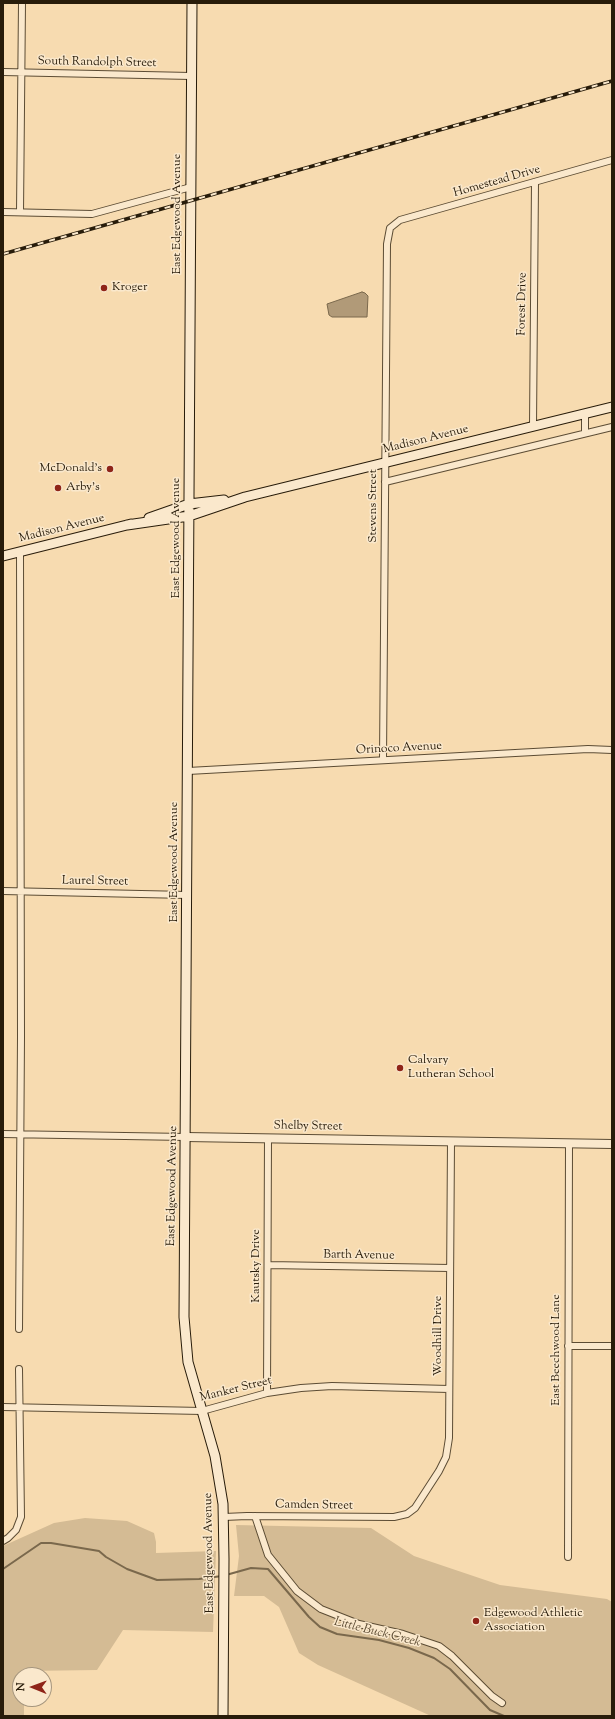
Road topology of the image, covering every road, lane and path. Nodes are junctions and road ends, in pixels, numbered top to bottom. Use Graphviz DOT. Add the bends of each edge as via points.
graph roads {
  1 [pos="22,3"];
  2 [pos="192,3"];
  3 [pos="3,72"];
  4 [pos="21,72"];
  5 [pos="191,76"];
  6 [pos="612,160"];
  7 [pos="535,182"];
  8 [pos="191,187"];
  9 [pos="3,212"];
  10 [pos="20,212"];
  11 [pos="390,228"];
  12 [pos="612,407"];
  13 [pos="586,413"];
  14 [pos="533,426"];
  15 [pos="612,427"];
  16 [pos="585,433"];
  17 [pos="385,462"];
  18 [pos="385,482"];
  19 [pos="245,497"];
  20 [pos="189,504"];
  21 [pos="189,516"];
  22 [pos="127,525"];
  23 [pos="20,552"];
  24 [pos="3,556"];
  25 [pos="612,750"];
  26 [pos="384,760"];
  27 [pos="188,771"];
  28 [pos="3,891"];
  29 [pos="20,892"];
  30 [pos="187,895"];
  31 [pos="3,1134"];
  32 [pos="21,1135"];
  33 [pos="186,1137"];
  34 [pos="268,1138"];
  35 [pos="451,1141"];
  36 [pos="569,1143"];
  37 [pos="612,1144"];
  38 [pos="268,1265"];
  39 [pos="450,1268"];
  40 [pos="19,1329"];
  41 [pos="568,1346"];
  42 [pos="612,1346"];
  43 [pos="19,1369"];
  44 [pos="450,1389"];
  45 [pos="267,1393"];
  46 [pos="3,1407"];
  47 [pos="19,1408"];
  48 [pos="202,1411"];
  49 [pos="403,1515"];
  50 [pos="255,1516"];
  51 [pos="224,1517"];
  52 [pos="3,1541"];
  53 [pos="568,1557"];
  54 [pos="502,1703"];
  55 [pos="223,1716"];
  1 -- 4 [label="street"];
  2 -- 5 [label="main road, East Edgewood Avenue"];
  3 -- 4 [label="street, South Randolph Street"];
  4 -- 5 [label="street, South Randolph Street"];
  4 -- 10 [label="street"];
  5 -- 8 [label="main road, East Edgewood Avenue"];
  6 -- 7 [label="street, Homestead Drive"];
  7 -- 11 [label="street, Homestead Drive" via="400,220"];
  7 -- 14 [label="street, Forest Drive"];
  8 -- 10 [label="street" via="92,214"];
  8 -- 20 [label="main road, East Edgewood Avenue"];
  9 -- 10 [label="street"];
  11 -- 17 [label="street, Stevens Street" via="387,242"];
  12 -- 13 [label="main road, Madison Avenue"];
  13 -- 14 [label="main road, Madison Avenue"];
  13 -- 16 [label="street"];
  14 -- 17 [label="main road, Madison Avenue"];
  15 -- 16 [label="street"];
  16 -- 18 [label="street"];
  17 -- 18 [label="street, Stevens Street"];
  17 -- 19 [label="main road, Madison Avenue"];
  18 -- 26 [label="street, Stevens Street"];
  19 -- 20 [label="main road, Madison Avenue"];
  19 -- 21 [label="main road, Madison Avenue"];
  20 -- 21 [label="main road, East Edgewood Avenue"];
  20 -- 22 [label="main road, Madison Avenue"];
  21 -- 22 [label="main road, Madison Avenue"];
  21 -- 27 [label="main road, East Edgewood Avenue"];
  22 -- 23 [label="main road, Madison Avenue"];
  23 -- 24 [label="main road, Madison Avenue"];
  23 -- 29 [label="street"];
  25 -- 26 [label="street, Orinoco Avenue" via="588,749"];
  26 -- 27 [label="street, Orinoco Avenue"];
  27 -- 30 [label="main road, East Edgewood Avenue"];
  28 -- 29 [label="street, Laurel Street"];
  29 -- 30 [label="street, Laurel Street"];
  29 -- 32 [label="street"];
  30 -- 33 [label="main road, East Edgewood Avenue"];
  31 -- 32 [label="street, Shelby Street"];
  32 -- 33 [label="street, Shelby Street"];
  32 -- 40 [label="street"];
  33 -- 34 [label="street, Shelby Street"];
  33 -- 48 [label="main road, East Edgewood Avenue" via="184,1326 188,1362"];
  34 -- 35 [label="street, Shelby Street"];
  34 -- 38 [label="street, Kautsky Drive"];
  35 -- 36 [label="street, Shelby Street"];
  35 -- 39 [label="street, Woodhill Drive"];
  36 -- 37 [label="street, Shelby Street"];
  36 -- 41 [label="street, East Beechwood Lane"];
  38 -- 39 [label="street, Barth Avenue"];
  38 -- 45 [label="street, Kautsky Drive"];
  39 -- 44 [label="street, Woodhill Drive"];
  41 -- 42 [label="street"];
  41 -- 53 [label="street, East Beechwood Lane"];
  43 -- 47 [label="street"];
  44 -- 45 [label="street, Manker Street" via="326,1386"];
  44 -- 49 [label="street, Woodhill Drive" via="446,1457 417,1505"];
  45 -- 48 [label="street, Manker Street"];
  46 -- 47 [label="street, Manker Street"];
  47 -- 48 [label="street, Manker Street"];
  47 -- 52 [label="street" via="21,1517 14,1533"];
  48 -- 51 [label="main road, East Edgewood Avenue" via="218,1468"];
  49 -- 50 [label="street, Camden Street" via="383,1518"];
  50 -- 51 [label="street, Camden Street"];
  50 -- 54 [label="street" via="268,1555 297,1591 321,1609 359,1624 403,1634 439,1646"];
  51 -- 55 [label="main road, East Edgewood Avenue"];
}
